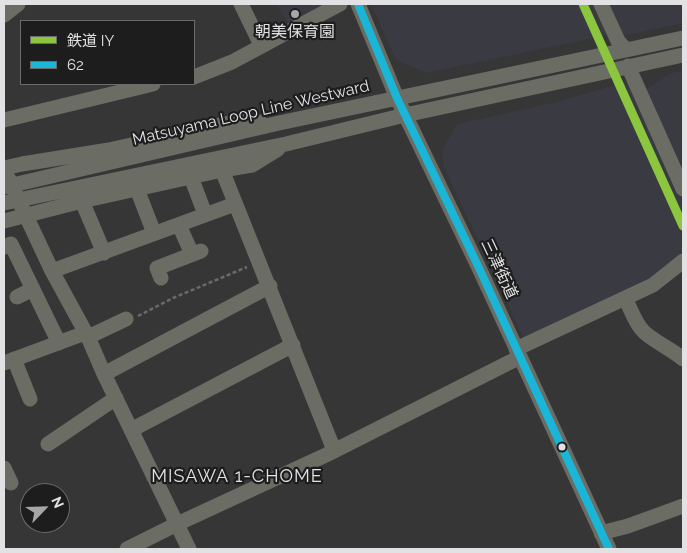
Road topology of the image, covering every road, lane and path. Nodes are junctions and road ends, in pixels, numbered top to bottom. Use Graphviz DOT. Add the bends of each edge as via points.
graph roads {
  1 [pos="18,4"];
  2 [pos="241,4"];
  3 [pos="340,4"];
  4 [pos="358,4"];
  5 [pos="601,4"];
  6 [pos="4,16"];
  7 [pos="683,38"];
  8 [pos="261,46"];
  9 [pos="626,50"];
  10 [pos="683,55"];
  11 [pos="628,66"];
  12 [pos="195,77"];
  13 [pos="144,85"];
  14 [pos="98,90"];
  15 [pos="397,98"];
  16 [pos="406,115"];
  17 [pos="4,120"];
  18 [pos="280,123"];
  19 [pos="286,144"];
  20 [pos="4,169"];
  21 [pos="222,170"];
  22 [pos="191,177"];
  23 [pos="4,187"];
  24 [pos="33,189"];
  25 [pos="137,189"];
  26 [pos="683,189"];
  27 [pos="82,201"];
  28 [pos="4,202"];
  29 [pos="235,204"];
  30 [pos="205,214"];
  31 [pos="25,216"];
  32 [pos="4,221"];
  33 [pos="179,225"];
  34 [pos="154,233"];
  35 [pos="4,247"];
  36 [pos="104,253"];
  37 [pos="683,261"];
  38 [pos="260,262"];
  39 [pos="52,271"];
  40 [pos="161,278"];
  41 [pos="270,286"];
  42 [pos="33,289"];
  43 [pos="17,297"];
  44 [pos="625,298"];
  45 [pos="126,319"];
  46 [pos="87,335"];
  47 [pos="59,343"];
  48 [pos="293,345"];
  49 [pos="518,353"];
  50 [pos="683,359"];
  51 [pos="9,361"];
  52 [pos="104,374"];
  53 [pos="30,398"];
  54 [pos="116,398"];
  55 [pos="131,430"];
  56 [pos="50,438"];
  57 [pos="334,450"];
  58 [pos="683,506"];
  59 [pos="177,524"];
  60 [pos="601,533"];
  61 [pos="127,549"];
  62 [pos="189,549"];
  63 [pos="609,549"];
  1 -- 6 [label="street"];
  2 -- 8 [label="street"];
  3 -- 8 [label="street"];
  4 -- 15 [label="street, 三津街道"];
  5 -- 9 [label="street" via="618,41"];
  7 -- 9 [label="street, Matsuyama Loop Line Westward"];
  8 -- 12 [label="street"];
  9 -- 15 [label="street, Matsuyama Loop Line Westward"];
  10 -- 11 [label="street, Matsuyama Loop Line Westward"];
  11 -- 16 [label="street, Matsuyama Loop Line Westward"];
  11 -- 26 [label="street"];
  13 -- 14 [label="street"];
  14 -- 17 [label="street"];
  15 -- 16 [label="street, 三津街道"];
  15 -- 18 [label="street, Matsuyama Loop Line Westward"];
  16 -- 19 [label="street, Matsuyama Loop Line Westward"];
  16 -- 49 [label="street, 三津街道"];
  18 -- 20 [label="street" via="238,122"];
  18 -- 24 [label="street, Matsuyama Loop Line Westward"];
  19 -- 21 [label="street" via="252,165"];
  19 -- 24 [label="street, Matsuyama Loop Line Westward"];
  20 -- 31 [label="street"];
  21 -- 22 [label="street"];
  21 -- 29 [label="street"];
  22 -- 25 [label="street"];
  22 -- 30 [label="street"];
  23 -- 24 [label="street, Matsuyama Loop Line Westward"];
  24 -- 28 [label="street, Matsuyama Loop Line Westward"];
  25 -- 27 [label="street"];
  25 -- 34 [label="street"];
  27 -- 31 [label="street"];
  27 -- 36 [label="street"];
  29 -- 30 [label="street"];
  29 -- 38 [label="street"];
  30 -- 33 [label="street"];
  31 -- 32 [label="street"];
  31 -- 39 [label="street"];
  33 -- 34 [label="street"];
  33 -- 40 [label="street" via="197,252 157,268"];
  34 -- 36 [label="street"];
  35 -- 42 [label="street" via="11,244"];
  36 -- 39 [label="street"];
  37 -- 44 [label="street" via="653,285"];
  38 -- 41 [label="street"];
  38 -- 45 [label="path" via="129,321"];
  39 -- 46 [label="street"];
  41 -- 48 [label="street"];
  41 -- 52 [label="street"];
  42 -- 43 [label="street"];
  42 -- 47 [label="street"];
  44 -- 49 [label="street"];
  44 -- 50 [label="street" via="644,332"];
  45 -- 46 [label="street"];
  46 -- 47 [label="street"];
  46 -- 52 [label="street"];
  47 -- 51 [label="street"];
  48 -- 55 [label="street"];
  48 -- 57 [label="street"];
  49 -- 57 [label="street"];
  49 -- 60 [label="street, 三津街道"];
  51 -- 53 [label="street"];
  52 -- 54 [label="street"];
  54 -- 55 [label="street"];
  54 -- 56 [label="street"];
  55 -- 59 [label="street"];
  57 -- 59 [label="street"];
  58 -- 60 [label="street"];
  59 -- 61 [label="street"];
  59 -- 62 [label="street"];
  60 -- 63 [label="street, 三津街道"];
}
